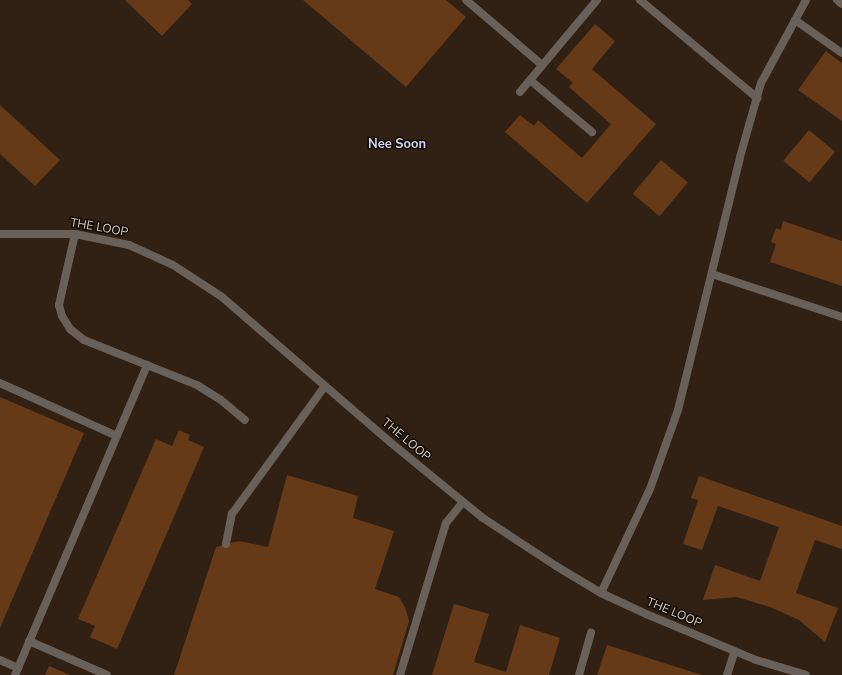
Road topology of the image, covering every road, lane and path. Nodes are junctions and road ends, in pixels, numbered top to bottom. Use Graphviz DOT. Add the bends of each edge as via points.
graph roads {
  1 [pos="466,0"];
  2 [pos="597,0"];
  3 [pos="640,0"];
  4 [pos="806,0"];
  5 [pos="837,0"];
  6 [pos="842,4"];
  7 [pos="795,20"];
  8 [pos="842,53"];
  9 [pos="542,66"];
  10 [pos="530,80"];
  11 [pos="520,92"];
  12 [pos="757,98"];
  13 [pos="592,132"];
  14 [pos="0,234"];
  15 [pos="75,234"];
  16 [pos="712,274"];
  17 [pos="842,317"];
  18 [pos="147,365"];
  19 [pos="0,383"];
  20 [pos="325,386"];
  21 [pos="245,420"];
  22 [pos="117,436"];
  23 [pos="463,502"];
  24 [pos="226,544"];
  25 [pos="601,593"];
  26 [pos="591,633"];
  27 [pos="29,641"];
  28 [pos="735,651"];
  29 [pos="0,660"];
  30 [pos="16,671"];
  31 [pos="107,675"];
  32 [pos="400,675"];
  33 [pos="579,675"];
  34 [pos="727,675"];
  35 [pos="806,675"];
  1 -- 9 [label="lane"];
  2 -- 9 [label="lane"];
  3 -- 12 [label="lane"];
  4 -- 7 [label="lane"];
  5 -- 6 [label="lane"];
  7 -- 8 [label="lane"];
  7 -- 12 [label="lane" via="761,83"];
  9 -- 10 [label="lane"];
  10 -- 11 [label="lane"];
  10 -- 13 [label="lane"];
  12 -- 16 [label="lane"];
  14 -- 15 [label="lane, THE LOOP"];
  15 -- 18 [label="lane" via="59,305 62,316 70,329 84,340"];
  15 -- 20 [label="lane, THE LOOP" via="129,245 173,265 222,297"];
  16 -- 17 [label="lane"];
  16 -- 25 [label="lane" via="678,410 650,489"];
  18 -- 21 [label="lane" via="197,385 221,400"];
  18 -- 22 [label="lane"];
  19 -- 22 [label="lane"];
  20 -- 23 [label="lane, THE LOOP"];
  20 -- 24 [label="lane" via="232,514"];
  22 -- 27 [label="lane"];
  23 -- 25 [label="lane, THE LOOP" via="556,566"];
  23 -- 32 [label="lane" via="446,523"];
  25 -- 28 [label="lane, THE LOOP"];
  26 -- 33 [label="lane"];
  27 -- 30 [label="lane"];
  27 -- 31 [label="lane"];
  28 -- 34 [label="lane"];
  28 -- 35 [label="lane, THE LOOP"];
  29 -- 30 [label="lane"];
}
